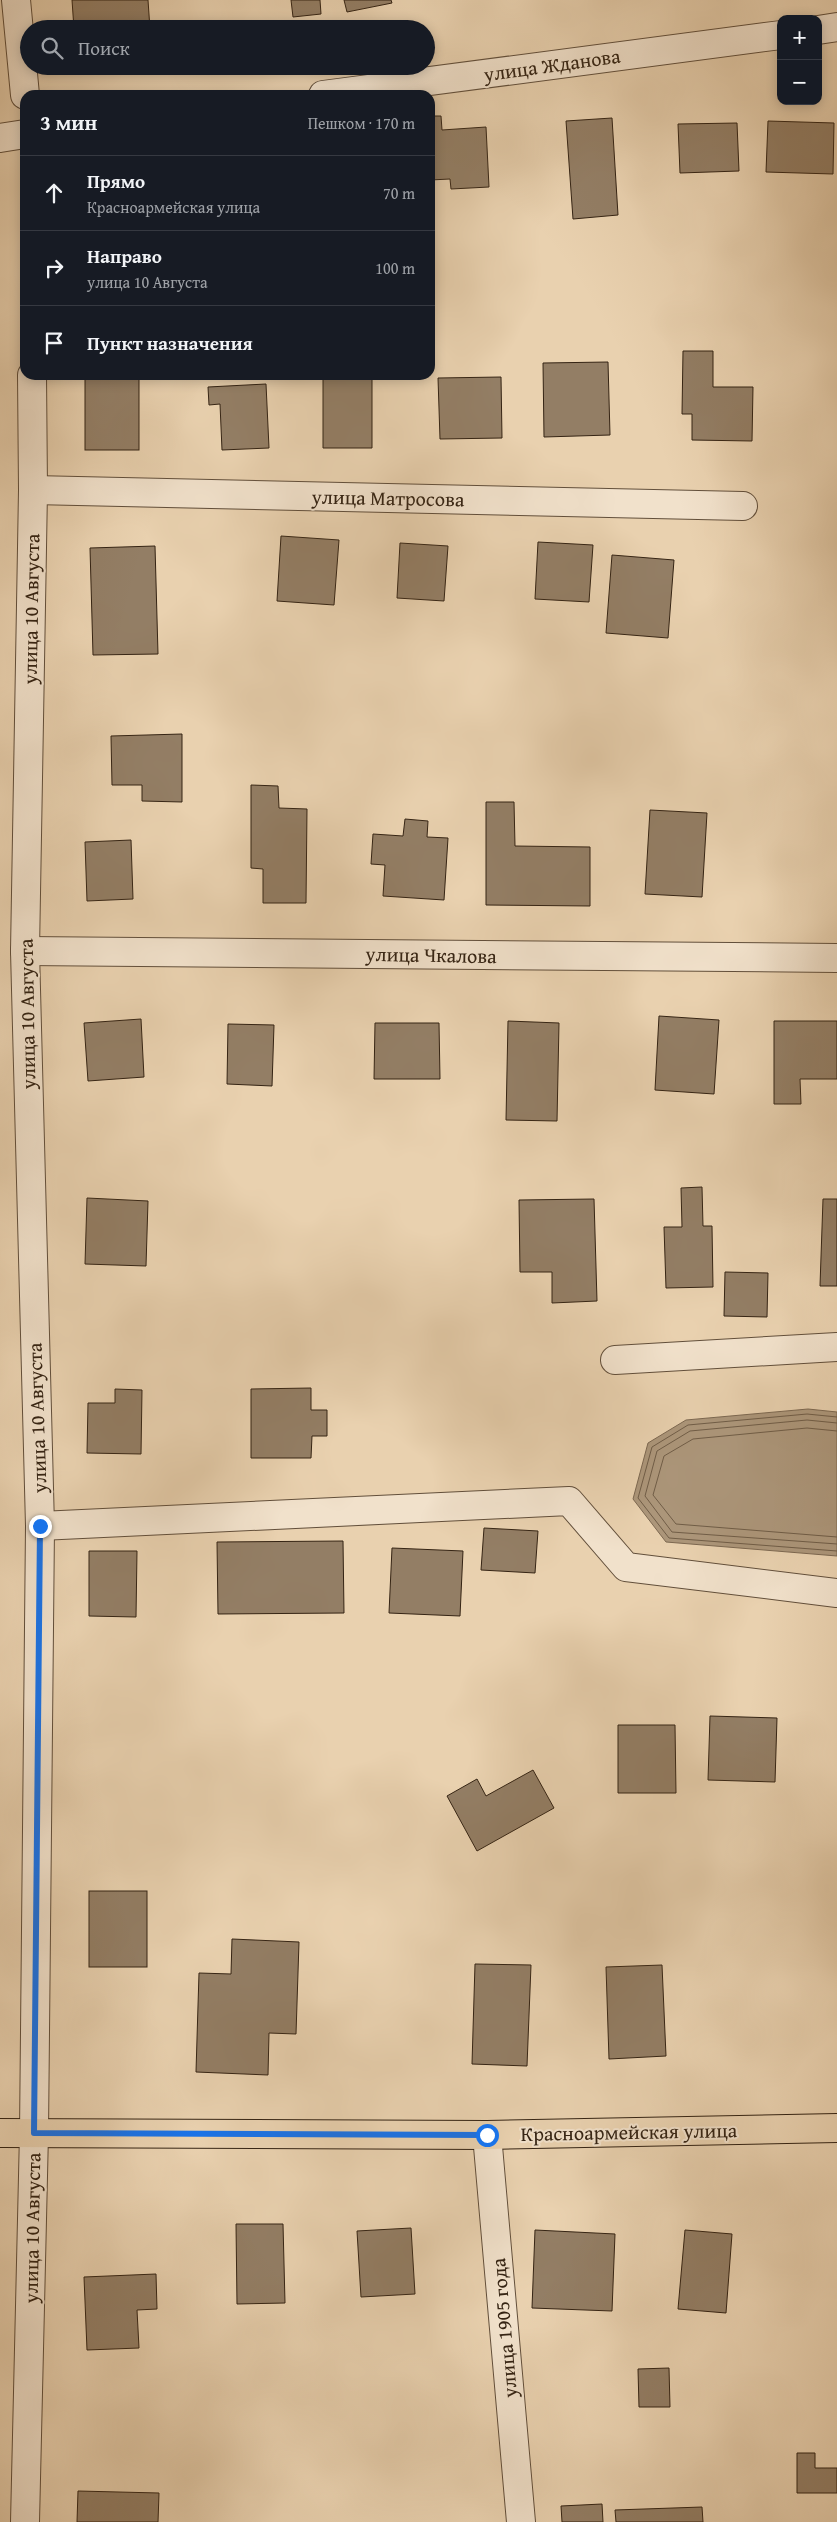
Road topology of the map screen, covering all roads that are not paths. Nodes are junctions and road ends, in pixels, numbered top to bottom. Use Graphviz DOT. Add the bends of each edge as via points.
graph roads {
  1 [pos="16,0"];
  2 [pos="837,27"];
  3 [pos="822,29"];
  4 [pos="777,36"];
  5 [pos="20,42"];
  6 [pos="23,75"];
  7 [pos="25,90"];
  8 [pos="361,90"];
  9 [pos="20,135"];
  10 [pos="0,138"];
  11 [pos="32,380"];
  12 [pos="33,490"];
  13 [pos="743,506"];
  14 [pos="25,951"];
  15 [pos="837,958"];
  16 [pos="837,1347"];
  17 [pos="616,1360"];
  18 [pos="40,1526"];
  19 [pos="837,1593"];
  20 [pos="837,2128"];
  21 [pos="0,2133"];
  22 [pos="34,2133"];
  23 [pos="487,2135"];
  24 [pos="25,2522"];
  25 [pos="520,2522"];
  1 -- 5 [label="street"];
  2 -- 3 [label="street"];
  4 -- 8 [label="street, улица Жданова"];
  6 -- 7 [label="street"];
  9 -- 10 [label="street"];
  11 -- 12 [label="street, улица 10 Августа"];
  12 -- 13 [label="street, улица Матросова"];
  12 -- 14 [label="street, улица 10 Августа"];
  14 -- 15 [label="street, улица Чкалова"];
  14 -- 18 [label="street, улица 10 Августа"];
  16 -- 17 [label="street"];
  18 -- 19 [label="street" via="569,1502 626,1567"];
  18 -- 22 [label="street, улица 10 Августа"];
  20 -- 23 [label="main road, Красноармейская улица"];
  21 -- 22 [label="main road, Красноармейская улица"];
  22 -- 23 [label="main road, Красноармейская улица"];
  22 -- 24 [label="street, улица 10 Августа"];
  23 -- 25 [label="street, улица 1905 года"];
}
